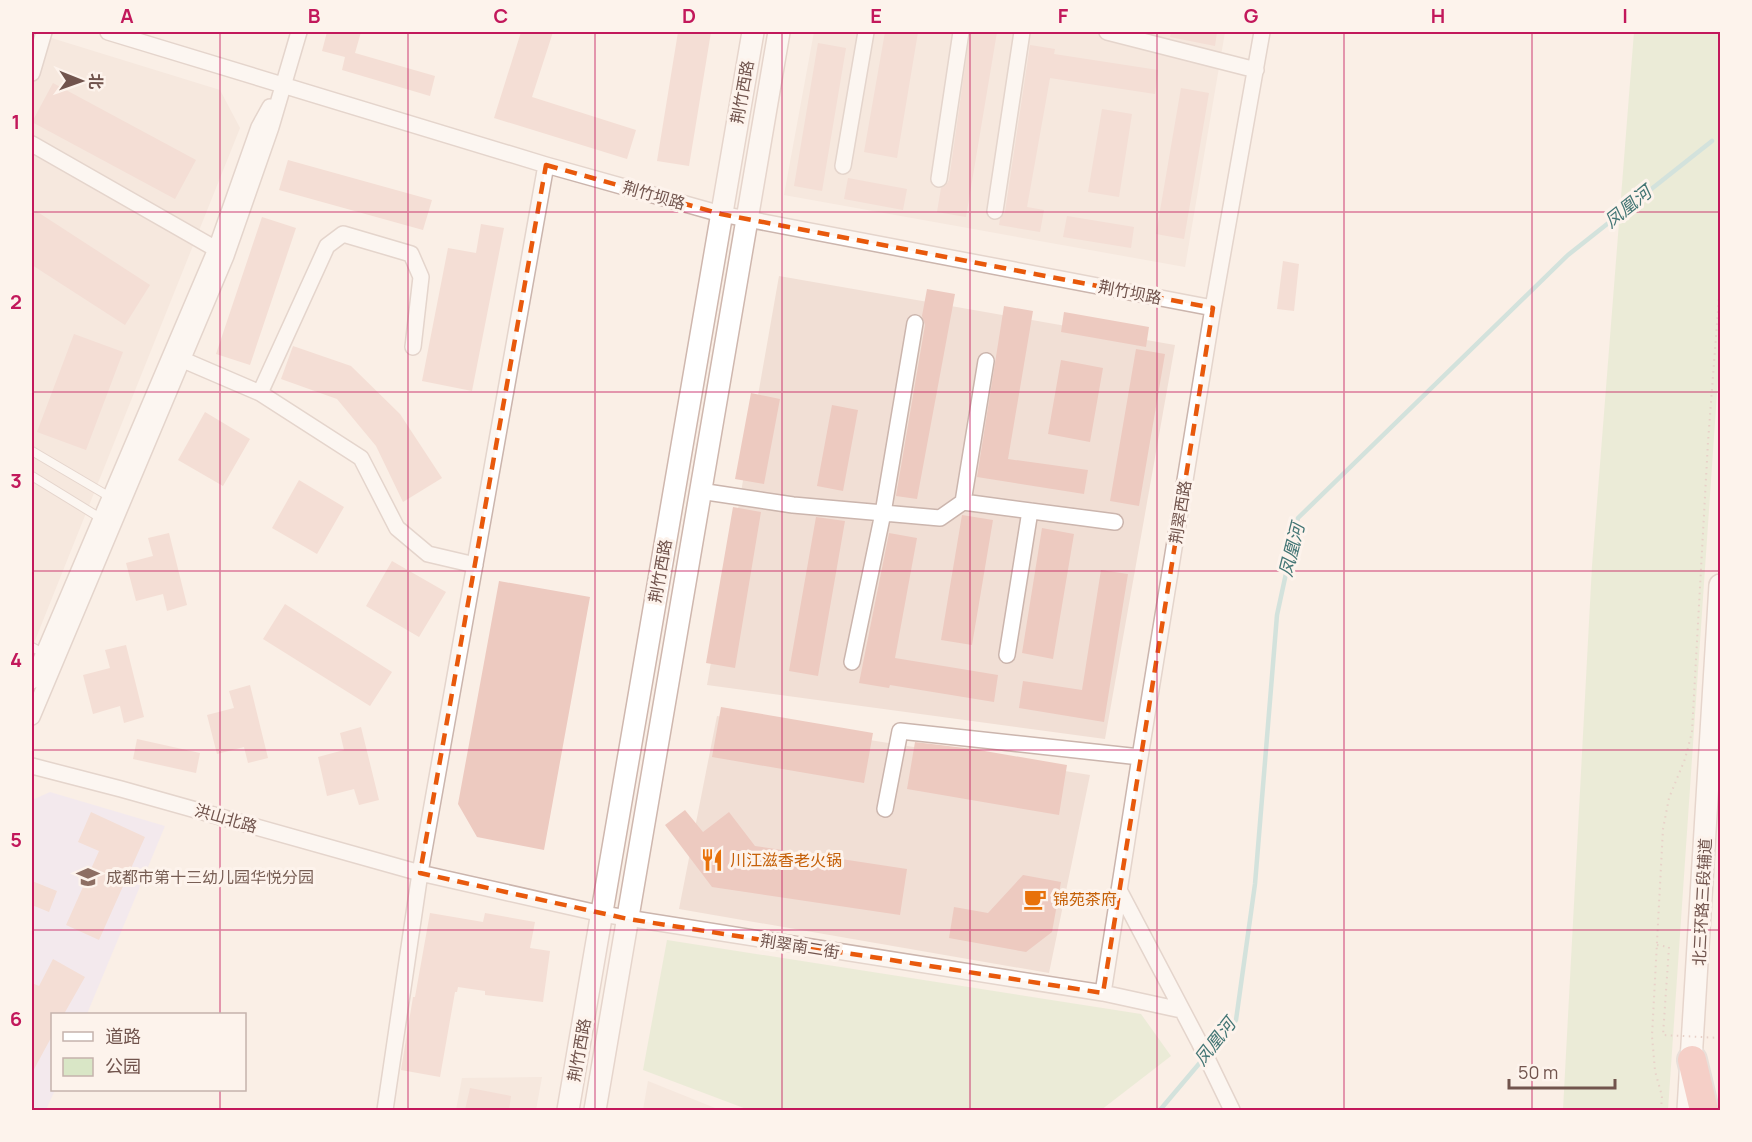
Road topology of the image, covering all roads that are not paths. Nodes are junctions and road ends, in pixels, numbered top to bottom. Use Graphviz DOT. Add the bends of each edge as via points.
graph roads {
  1 [pos="44,32"];
  2 [pos="108,32"];
  3 [pos="299,32"];
  4 [pos="753,32"];
  5 [pos="779,32"];
  6 [pos="866,32"];
  7 [pos="961,32"];
  8 [pos="1022,32"];
  9 [pos="1107,32"];
  10 [pos="1262,32"];
  11 [pos="1256,70"];
  12 [pos="32,73"];
  13 [pos="282,86"];
  14 [pos="32,144"];
  15 [pos="546,165"];
  16 [pos="843,166"];
  17 [pos="939,179"];
  18 [pos="996,211"];
  19 [pos="721,214"];
  20 [pos="747,220"];
  21 [pos="216,249"];
  22 [pos="1213,308"];
  23 [pos="915,323"];
  24 [pos="413,347"];
  25 [pos="177,357"];
  26 [pos="986,361"];
  27 [pos="260,393"];
  28 [pos="32,451"];
  29 [pos="32,476"];
  30 [pos="700,491"];
  31 [pos="111,497"];
  32 [pos="963,502"];
  33 [pos="1030,511"];
  34 [pos="883,513"];
  35 [pos="102,519"];
  36 [pos="1114,522"];
  37 [pos="475,565"];
  38 [pos="1720,585"];
  39 [pos="37,650"];
  40 [pos="1007,655"];
  41 [pos="852,662"];
  42 [pos="32,681"];
  43 [pos="32,717"];
  44 [pos="1140,757"];
  45 [pos="32,766"];
  46 [pos="885,809"];
  47 [pos="420,873"];
  48 [pos="1119,890"];
  49 [pos="602,914"];
  50 [pos="628,919"];
  51 [pos="1103,993"];
  52 [pos="1181,1010"];
  53 [pos="1692,1060"];
  54 [pos="384,1110"];
  55 [pos="568,1110"];
  56 [pos="595,1110"];
  57 [pos="1232,1110"];
  58 [pos="1688,1110"];
  59 [pos="1704,1110"];
  1 -- 12 [label="street"];
  2 -- 13 [label="street, 荆竹坝路"];
  3 -- 13 [label="street"];
  4 -- 19 [label="main road, 荆竹西路"];
  5 -- 20 [label="main road, 荆竹西路"];
  6 -- 16 [label="street"];
  7 -- 17 [label="street"];
  8 -- 18 [label="street"];
  9 -- 11 [label="street"];
  10 -- 11 [label="street, 荆翠西路"];
  11 -- 22 [label="street, 荆翠西路"];
  13 -- 15 [label="street, 荆竹坝路"];
  13 -- 21 [label="street" via="259,127"];
  13 -- 25 [label="street" via="226,256"];
  14 -- 21 [label="street"];
  15 -- 19 [label="street, 荆竹坝路"];
  15 -- 37 [label="street"];
  19 -- 20 [label="street, 荆竹坝路"];
  19 -- 49 [label="main road, 荆竹西路"];
  20 -- 22 [label="street, 荆竹坝路"];
  20 -- 30 [label="main road, 荆竹西路"];
  21 -- 25 [label="street"];
  22 -- 44 [label="street, 荆翠西路"];
  23 -- 34 [label="street"];
  24 -- 27 [label="street" via="422,277 411,254 343,234 327,246"];
  25 -- 27 [label="street"];
  25 -- 31 [label="street"];
  25 -- 43 [label="street"];
  26 -- 32 [label="street"];
  27 -- 37 [label="street" via="361,458 396,528 428,554"];
  28 -- 31 [label="lane"];
  29 -- 35 [label="lane"];
  30 -- 34 [label="street"];
  30 -- 50 [label="main road, 荆竹西路"];
  31 -- 35 [label="street"];
  32 -- 33 [label="street"];
  32 -- 34 [label="street" via="940,518"];
  33 -- 36 [label="street"];
  33 -- 40 [label="street"];
  34 -- 41 [label="street"];
  35 -- 39 [label="street"];
  37 -- 47 [label="street"];
  38 -- 53 [label="main road, 北三环路三段辅道"];
  39 -- 42 [label="street"];
  44 -- 46 [label="street" via="900,732"];
  44 -- 48 [label="street, 荆翠西路"];
  45 -- 47 [label="street, 洪山北路"];
  47 -- 49 [label="street, 荆翠南二街"];
  47 -- 54 [label="street"];
  48 -- 51 [label="street, 荆翠西路"];
  48 -- 52 [label="street"];
  49 -- 50 [label="street, 荆翠南二街"];
  49 -- 55 [label="main road, 荆竹西路"];
  50 -- 51 [label="street, 荆翠南二街"];
  50 -- 56 [label="main road, 荆竹西路"];
  51 -- 52 [label="street, 荆翠南二街"];
  52 -- 57 [label="street"];
  53 -- 58 [label="main road, 北三环路三段辅道"];
  53 -- 59 [label="highway"];
}
